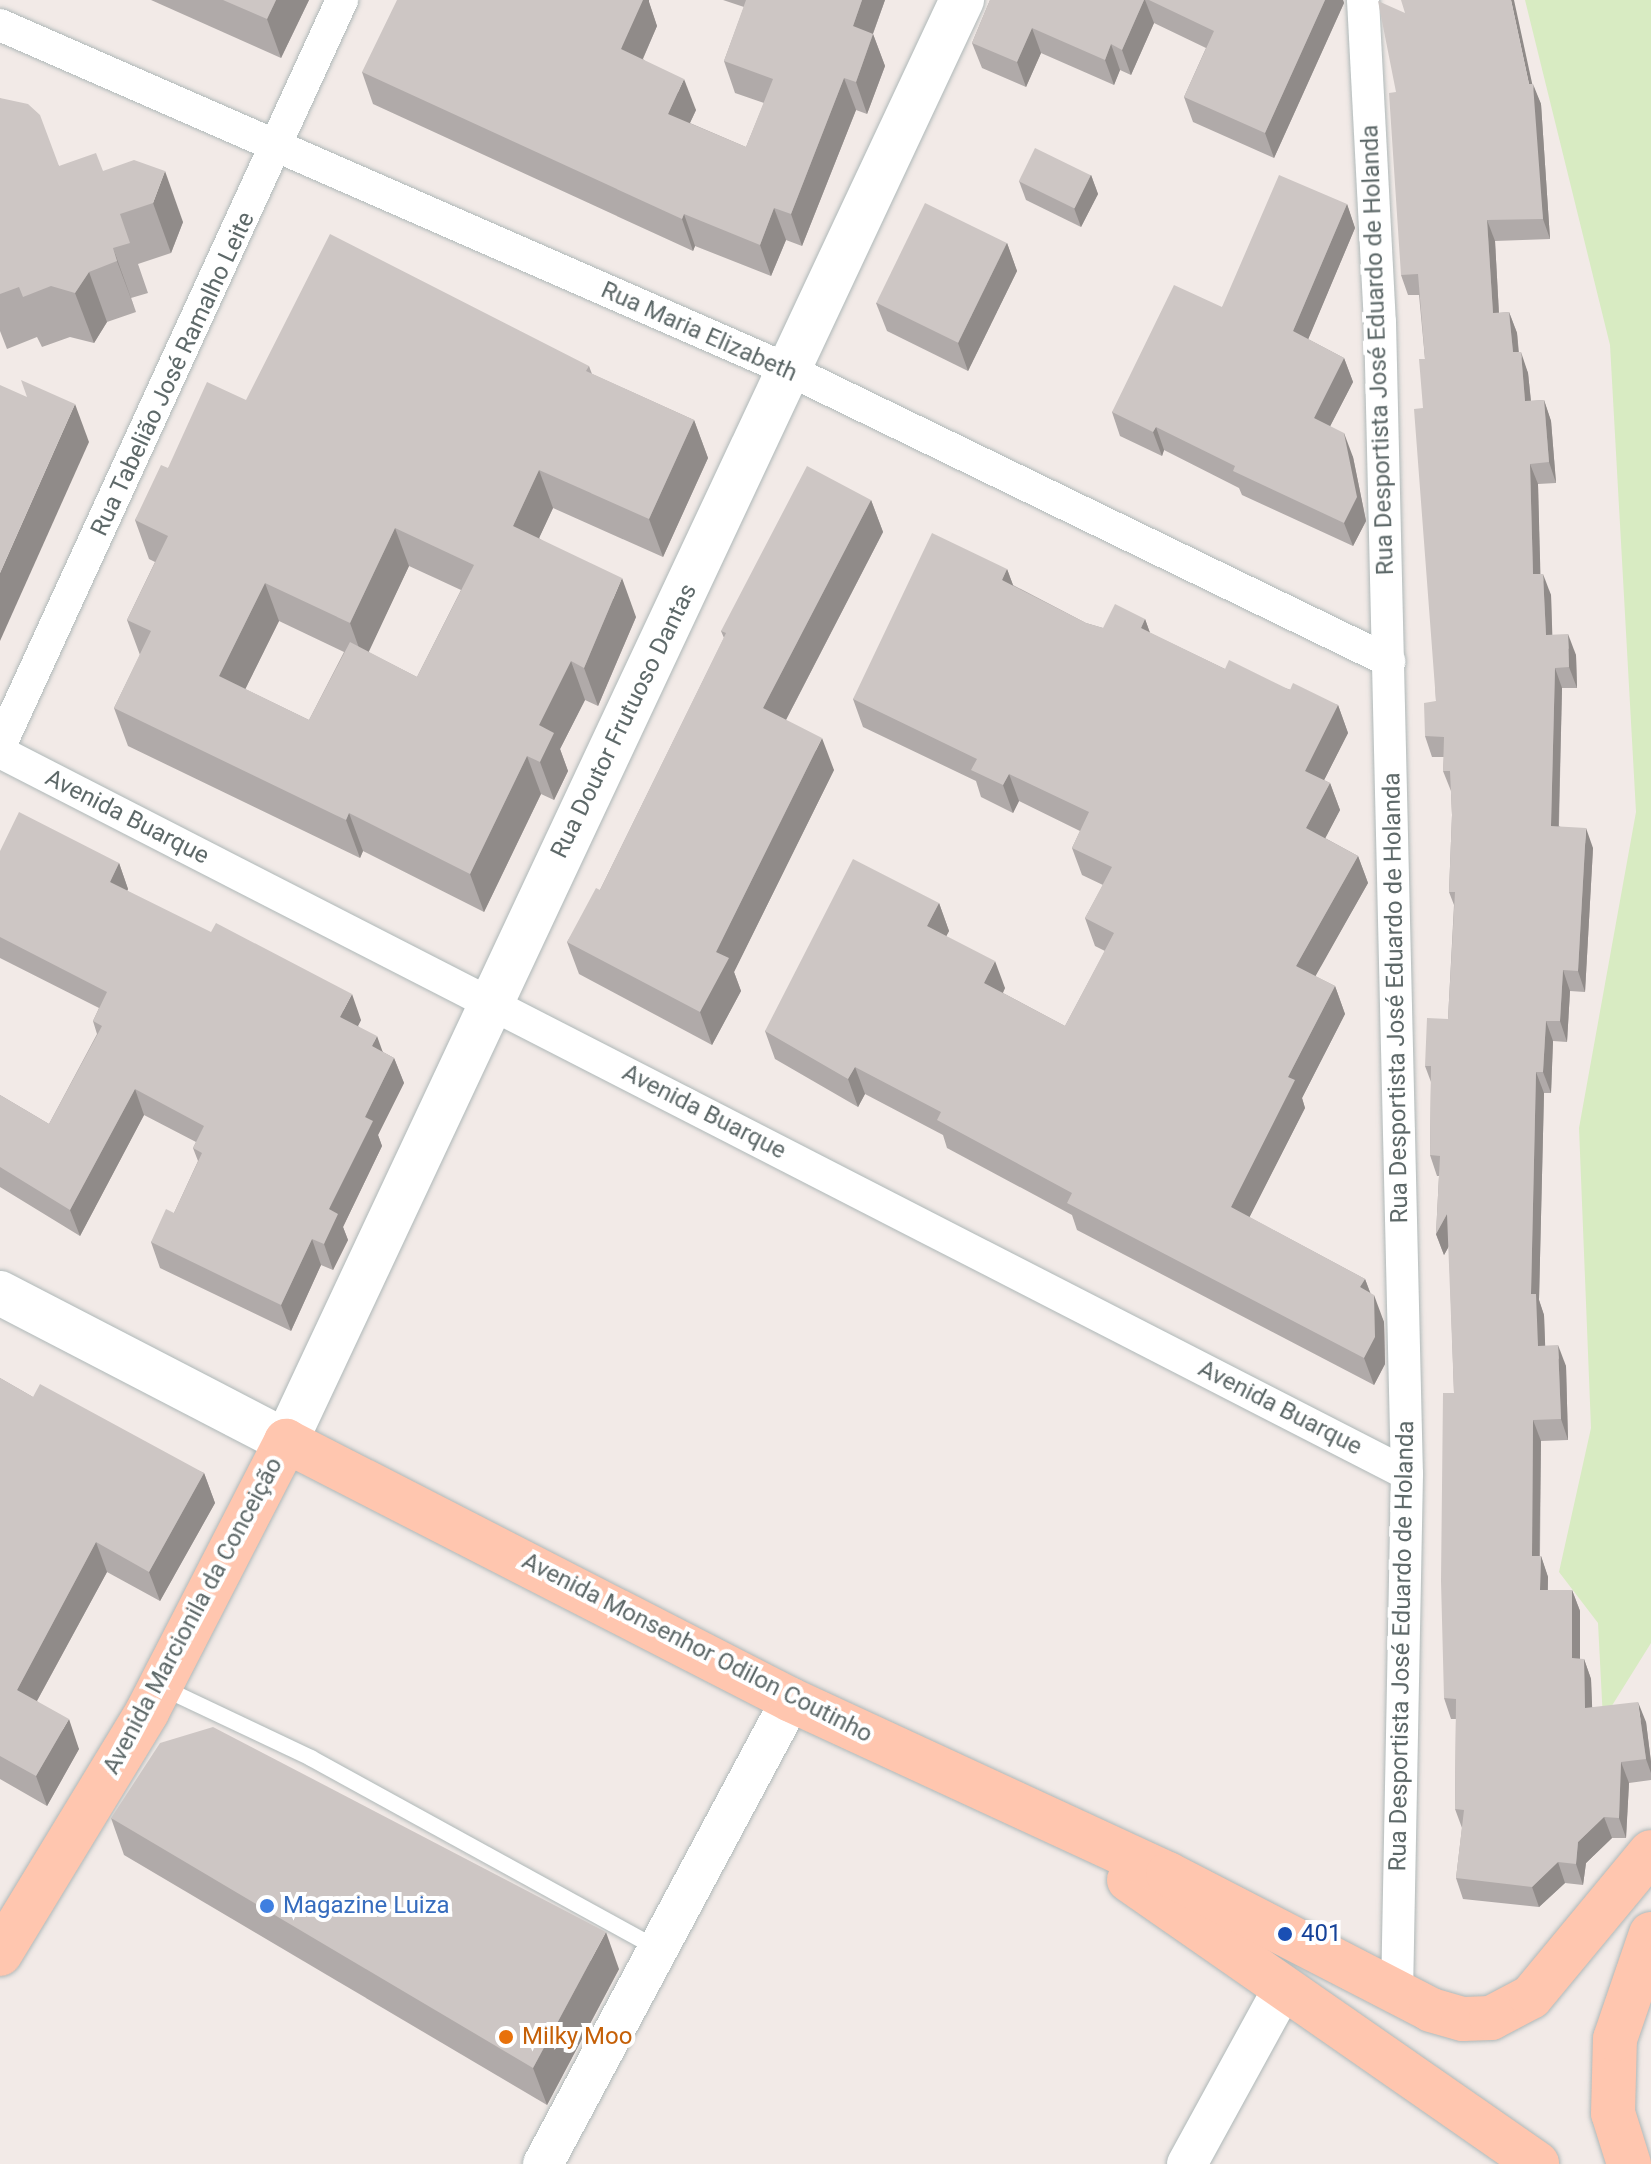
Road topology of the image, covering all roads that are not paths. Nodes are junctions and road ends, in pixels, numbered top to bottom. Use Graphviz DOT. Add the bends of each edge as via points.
graph roads {
  1 [pos="342,0"];
  2 [pos="962,0"];
  3 [pos="1363,0"];
  4 [pos="0,25"];
  5 [pos="278,149"];
  6 [pos="791,371"];
  7 [pos="1389,661"];
  8 [pos="0,749"];
  9 [pos="490,1002"];
  10 [pos="0,1293"];
  11 [pos="286,1441"];
  12 [pos="1407,1474"];
  13 [pos="160,1687"];
  14 [pos="791,1700"];
  15 [pos="1042,1820"];
  16 [pos="1651,1852"];
  17 [pos="1651,1934"];
  18 [pos="658,1949"];
  19 [pos="0,1954"];
  20 [pos="1284,1987"];
  21 [pos="1397,1996"];
  22 [pos="543,2164"];
  23 [pos="1187,2164"];
  24 [pos="1537,2164"];
  25 [pos="1629,2164"];
  1 -- 5 [label="street, Rua Tabelião José Ramalho Leite"];
  2 -- 6 [label="main road, Rua Doutor Frutuoso Dantas"];
  3 -- 7 [label="street, Rua Desportista José Eduardo de Holanda" via="1380,322"];
  4 -- 5 [label="street, Rua Maria Elizabeth"];
  5 -- 6 [label="street, Rua Maria Elizabeth"];
  5 -- 8 [label="street, Rua Tabelião José Ramalho Leite"];
  6 -- 7 [label="street, Rua Maria Elizabeth"];
  6 -- 9 [label="main road, Rua Doutor Frutuoso Dantas"];
  7 -- 12 [label="street, Rua Desportista José Eduardo de Holanda"];
  8 -- 9 [label="street, Avenida Buarque"];
  9 -- 11 [label="main road, Rua Doutor Frutuoso Dantas"];
  9 -- 12 [label="street, Avenida Buarque"];
  10 -- 11 [label="main road, Avenida Monsenhor Odilon Coutinho"];
  11 -- 13 [label="main road, Avenida Marcionila da Conceição"];
  11 -- 14 [label="main road, Avenida Monsenhor Odilon Coutinho"];
  12 -- 21 [label="street, Rua Desportista José Eduardo de Holanda"];
  13 -- 18 [label="lane" via="311,1758"];
  13 -- 19 [label="main road, Avenida Marcionila da Conceição"];
  14 -- 15 [label="main road, Avenida Monsenhor Odilon Coutinho"];
  14 -- 18 [label="street"];
  15 -- 20 [label="main road"];
  15 -- 21 [label="main road, Avenida Monsenhor Odilon Coutinho" via="1168,1874"];
  16 -- 21 [label="main road, Avenida Monsenhor Odilon Coutinho" via="1531,1997 1491,2018 1463,2019"];
  17 -- 25 [label="main road" via="1615,2039 1613,2113"];
  18 -- 22 [label="street"];
  20 -- 23 [label="street"];
  20 -- 24 [label="main road"];
}
